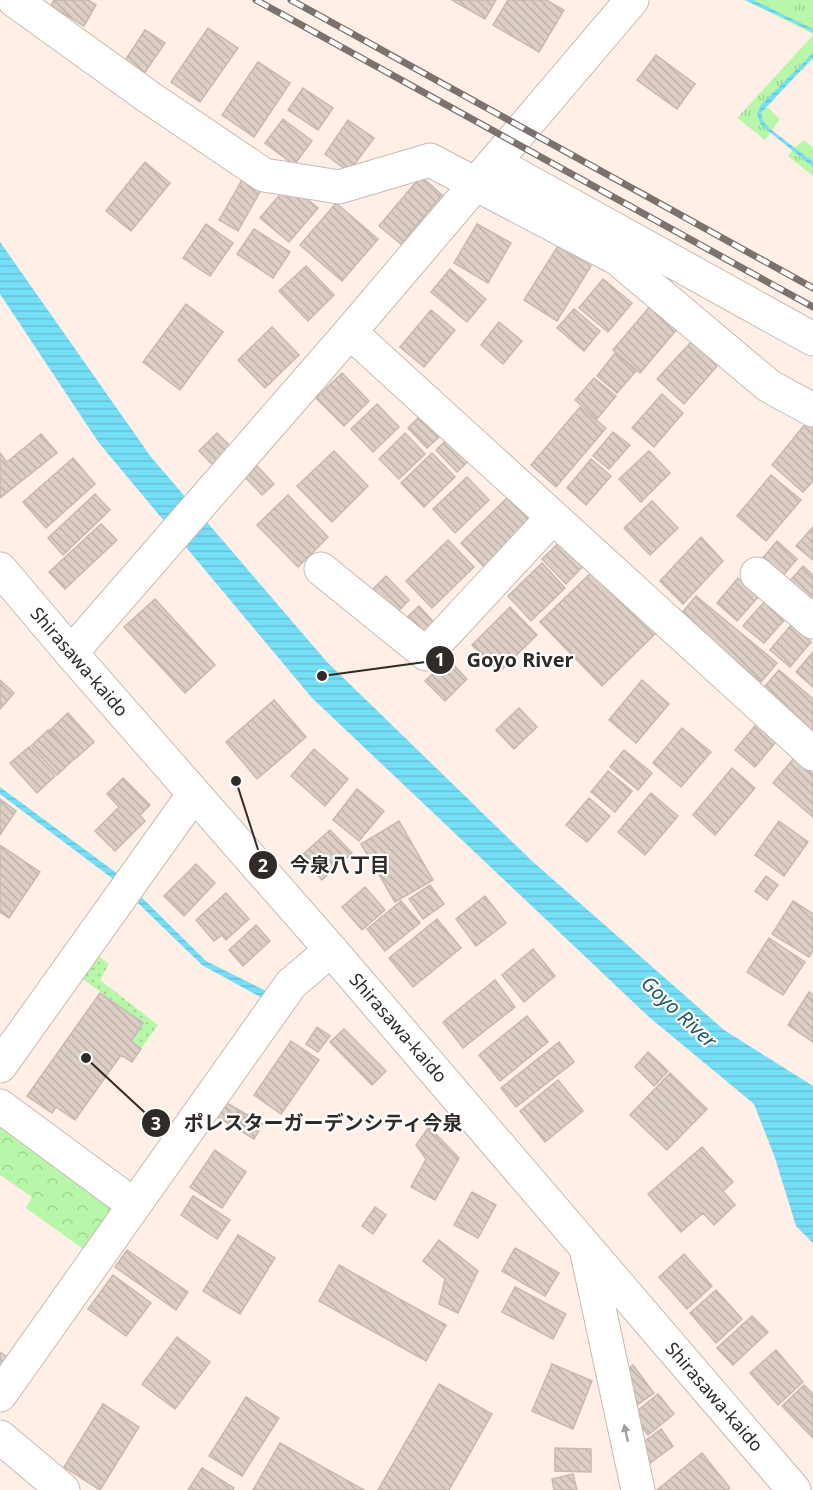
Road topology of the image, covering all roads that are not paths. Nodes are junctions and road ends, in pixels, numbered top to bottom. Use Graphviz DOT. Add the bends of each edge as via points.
graph roads {
  1 [pos="14,0"];
  2 [pos="632,0"];
  3 [pos="485,174"];
  4 [pos="350,332"];
  5 [pos="813,339"];
  6 [pos="813,410"];
  7 [pos="553,517"];
  8 [pos="0,569"];
  9 [pos="321,569"];
  10 [pos="757,573"];
  11 [pos="813,622"];
  12 [pos="71,653"];
  13 [pos="813,754"];
  14 [pos="194,794"];
  15 [pos="331,950"];
  16 [pos="0,1066"];
  17 [pos="0,1106"];
  18 [pos="134,1204"];
  19 [pos="586,1248"];
  20 [pos="0,1395"];
  21 [pos="0,1437"];
  22 [pos="63,1490"];
  23 [pos="638,1490"];
  24 [pos="794,1490"];
  1 -- 3 [label="street" via="264,175 339,187 430,160"];
  2 -- 3 [label="street"];
  3 -- 4 [label="street"];
  3 -- 5 [label="street"];
  3 -- 6 [label="street" via="618,259 769,386"];
  4 -- 7 [label="street"];
  4 -- 12 [label="street"];
  7 -- 9 [label="street" via="426,654"];
  7 -- 13 [label="street"];
  8 -- 12 [label="street, Shirasawa-kaido"];
  10 -- 11 [label="street"];
  12 -- 14 [label="street, Shirasawa-kaido"];
  14 -- 15 [label="street, Shirasawa-kaido"];
  14 -- 16 [label="street"];
  15 -- 18 [label="street" via="291,984"];
  15 -- 19 [label="street, Shirasawa-kaido"];
  17 -- 18 [label="street"];
  18 -- 20 [label="street"];
  23 -- 19 [label="street, one-way"];
  19 -- 24 [label="street, Shirasawa-kaido"];
  21 -- 22 [label="street"];
}
